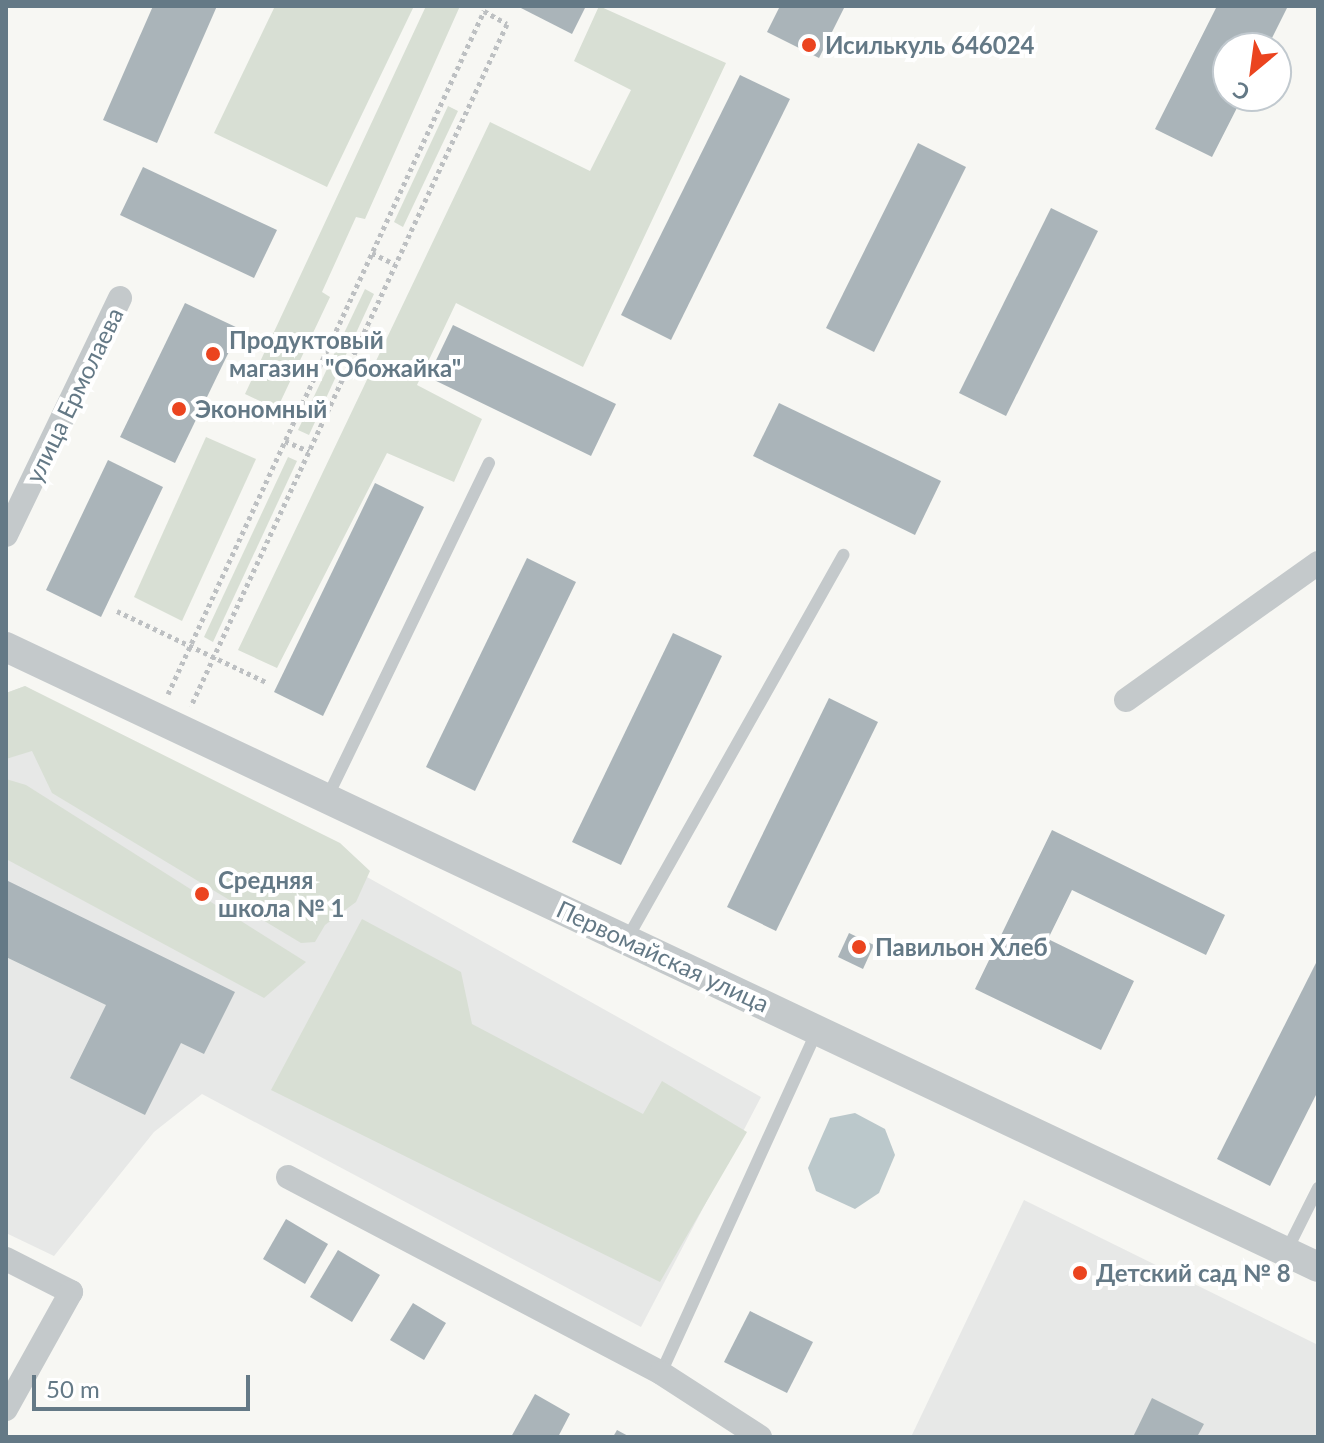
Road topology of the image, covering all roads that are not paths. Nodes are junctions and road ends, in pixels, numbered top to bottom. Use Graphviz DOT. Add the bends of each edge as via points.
graph roads {
  1 [pos="120,298"];
  2 [pos="489,463"];
  3 [pos="6,535"];
  4 [pos="843,555"];
  5 [pos="1318,563"];
  6 [pos="6,647"];
  7 [pos="1126,700"];
  8 [pos="328,796"];
  9 [pos="627,939"];
  10 [pos="817,1029"];
  11 [pos="288,1177"];
  12 [pos="1318,1188"];
  13 [pos="1286,1252"];
  14 [pos="6,1259"];
  15 [pos="1318,1267"];
  16 [pos="661,1373"];
  17 [pos="6,1409"];
  18 [pos="760,1437"];
  1 -- 3 [label="street, улица Ермолаева"];
  2 -- 8 [label="lane"];
  4 -- 9 [label="lane"];
  5 -- 7 [label="street"];
  6 -- 8 [label="street, Первомайская улица"];
  8 -- 9 [label="street, Первомайская улица"];
  9 -- 10 [label="street, Первомайская улица"];
  10 -- 13 [label="street, Первомайская улица"];
  10 -- 16 [label="lane"];
  11 -- 16 [label="street"];
  12 -- 13 [label="lane"];
  13 -- 15 [label="street, Первомайская улица"];
  14 -- 17 [label="street" via="71,1292"];
  16 -- 18 [label="street"];
}
